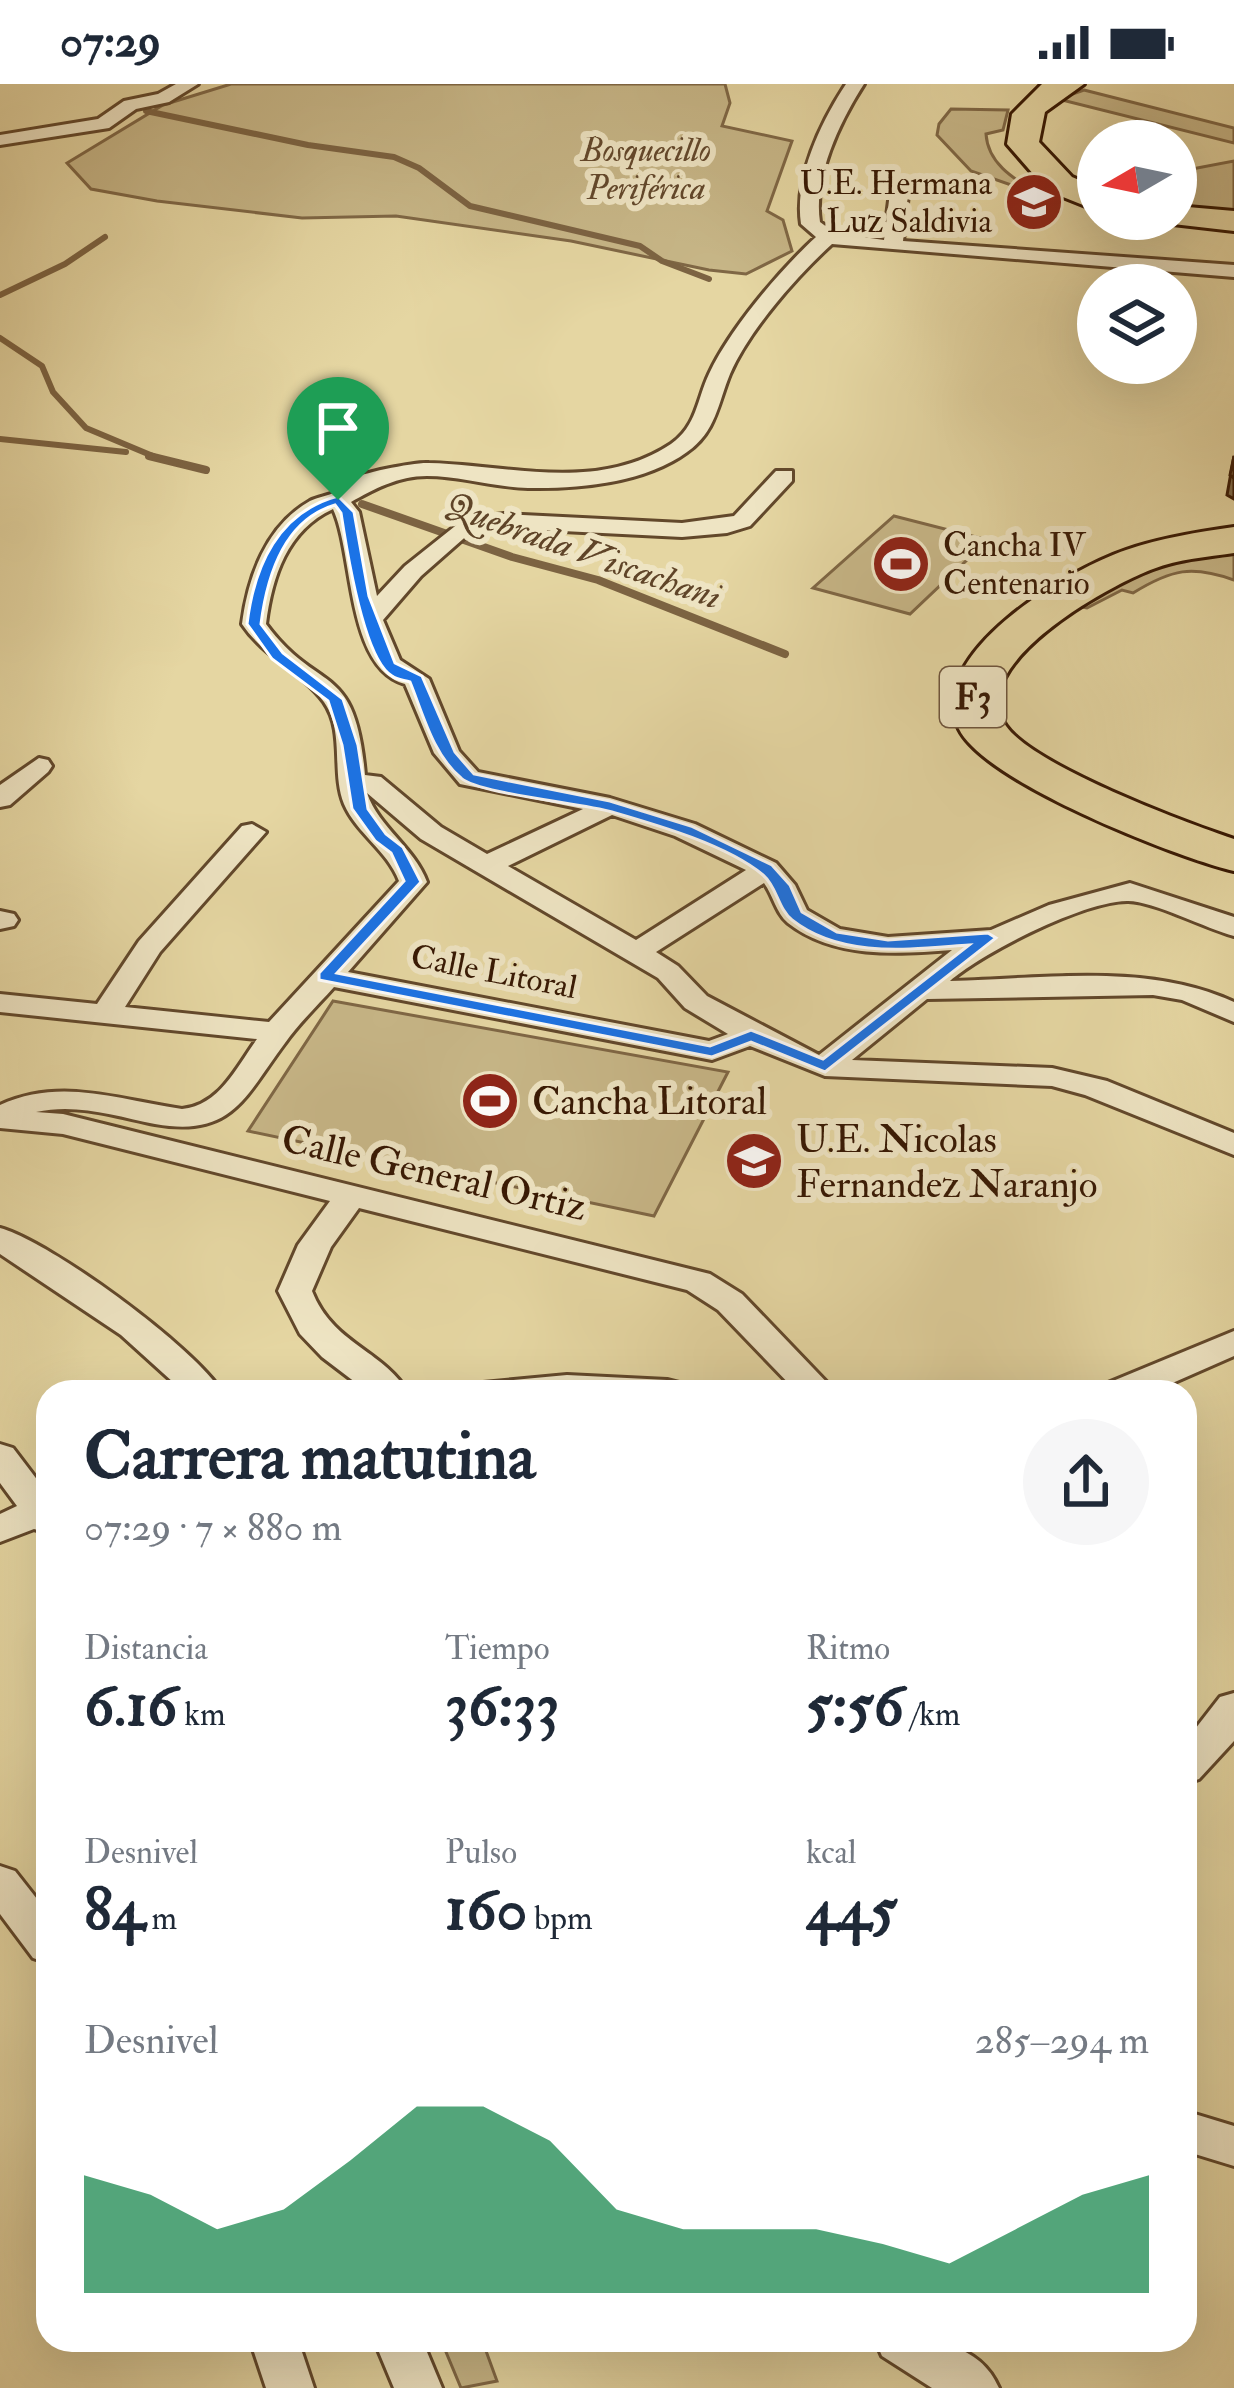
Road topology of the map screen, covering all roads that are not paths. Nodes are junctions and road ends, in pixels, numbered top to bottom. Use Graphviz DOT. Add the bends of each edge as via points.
graph roads {
  1 [pos="189,84"];
  2 [pos="855,84"];
  3 [pos="1068,84"];
  4 [pos="0,140"];
  5 [pos="900,185"];
  6 [pos="1077,192"];
  7 [pos="1197,217"];
  8 [pos="1234,220"];
  9 [pos="828,237"];
  10 [pos="893,246"];
  11 [pos="1234,272"];
  12 [pos="784,476"];
  13 [pos="338,500"];
  14 [pos="1234,540"];
  15 [pos="370,619"];
  16 [pos="39,766"];
  17 [pos="355,782"];
  18 [pos="0,800"];
  19 [pos="610,806"];
  20 [pos="253,832"];
  21 [pos="1234,856"];
  22 [pos="487,865"];
  23 [pos="766,869"];
  24 [pos="1234,926"];
  25 [pos="988,938"];
  26 [pos="636,952"];
  27 [pos="325,976"];
  28 [pos="919,991"];
  29 [pos="0,1003"];
  30 [pos="1234,1012"];
  31 [pos="106,1013"];
  32 [pos="277,1032"];
  33 [pos="751,1036"];
  34 [pos="825,1066"];
  35 [pos="0,1118"];
  36 [pos="1234,1145"];
  37 [pos="349,1198"];
  38 [pos="0,1240"];
  39 [pos="1234,1343"];
  40 [pos="193,1380"];
  41 [pos="378,1380"];
  42 [pos="795,1380"];
  43 [pos="1148,1380"];
  44 [pos="0,1457"];
  45 [pos="36,1500"];
  46 [pos="36,1516"];
  47 [pos="0,1529"];
  48 [pos="1234,1708"];
  49 [pos="1197,1755"];
  50 [pos="0,1883"];
  51 [pos="36,1930"];
  52 [pos="1197,2135"];
  53 [pos="1234,2146"];
  54 [pos="278,2352"];
  55 [pos="403,2352"];
  56 [pos="917,2352"];
  57 [pos="290,2388"];
  58 [pos="418,2388"];
  59 [pos="975,2388"];
  1 -- 4 [label="street" via="103,124"];
  2 -- 9 [label="street" via="835,112 807,206 811,224"];
  3 -- 6 [label="highway" via="1025,115 1023,144"];
  5 -- 10 [label="street"];
  7 -- 8 [label="highway"];
  9 -- 10 [label="street"];
  9 -- 13 [label="street, Calle Litoral" via="796,266 720,373 694,437 663,459 556,480 425,469 358,484"];
  10 -- 11 [label="street"];
  12 -- 15 [label="street" via="742,521 727,526 464,526"];
  13 -- 15 [label="street"];
  13 -- 17 [label="street, Calle Litoral" via="282,536 253,609 264,641 335,699"];
  14 -- 21 [label="highway, F3" via="1154,554 1063,596 1003,649 973,696 980,725 1001,749"];
  15 -- 19 [label="street" via="388,664 416,679 447,753 469,778"];
  16 -- 18 [label="street"];
  17 -- 22 [label="street" via="372,784 431,833"];
  17 -- 27 [label="street, Calle Litoral" via="360,809 398,850 413,882"];
  19 -- 22 [label="street"];
  19 -- 23 [label="street"];
  20 -- 31 [label="street" via="148,947"];
  22 -- 26 [label="street"];
  23 -- 25 [label="street" via="795,915 832,936 888,946"];
  23 -- 26 [label="street"];
  24 -- 25 [label="street" via="1130,891"];
  25 -- 28 [label="street"];
  26 -- 33 [label="street"];
  27 -- 32 [label="street"];
  27 -- 33 [label="street, Calle Litoral" via="712,1052"];
  28 -- 30 [label="street" via="1154,986"];
  28 -- 34 [label="street"];
  29 -- 31 [label="street"];
  31 -- 32 [label="street"];
  32 -- 35 [label="street" via="209,1118 58,1096"];
  33 -- 34 [label="street"];
  34 -- 36 [label="street" via="1052,1077"];
  35 -- 37 [label="street, Calle General Ortiz" via="64,1124"];
  37 -- 41 [label="street" via="315,1245 296,1291 310,1329"];
  37 -- 42 [label="street, Calle General Ortiz" via="698,1282 730,1302"];
  38 -- 40 [label="street" via="100,1302"];
  39 -- 43 [label="street"];
  44 -- 45 [label="street"];
  46 -- 47 [label="street"];
  48 -- 49 [label="street"];
  50 -- 51 [label="street"];
  52 -- 53 [label="street"];
  54 -- 57 [label="street"];
  55 -- 58 [label="street"];
  56 -- 59 [label="street"];
}
